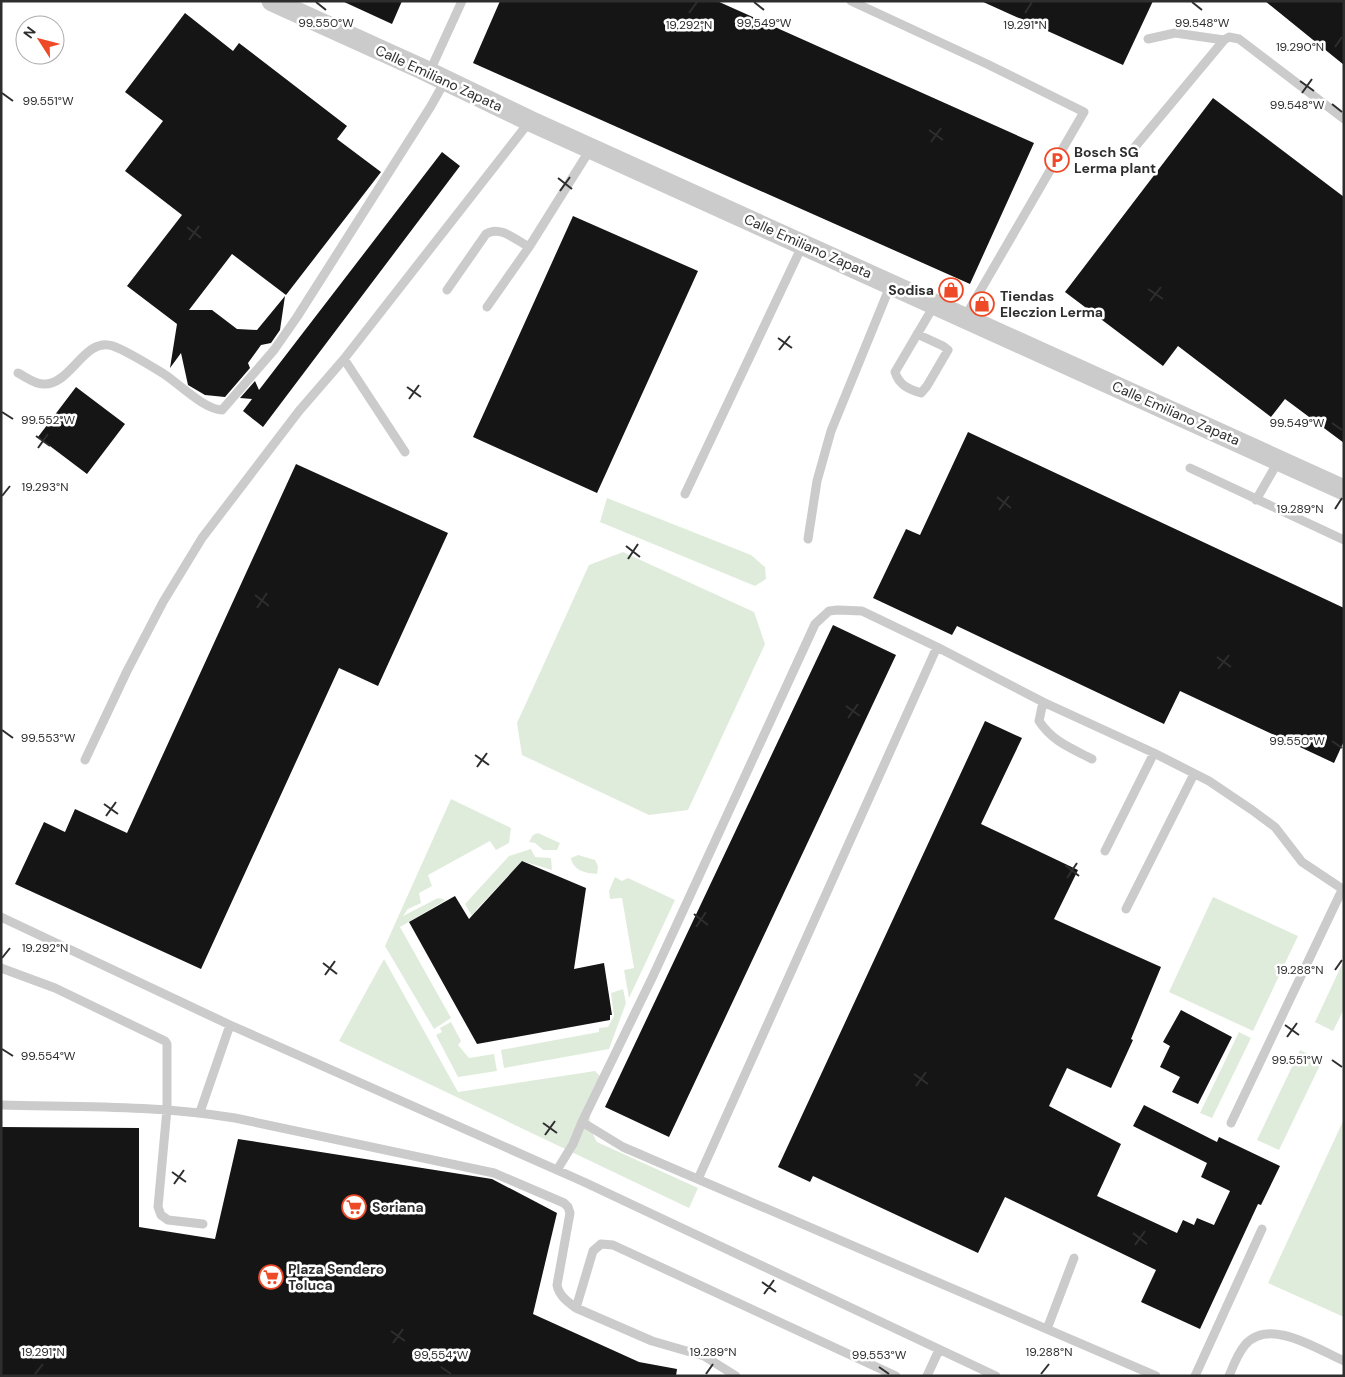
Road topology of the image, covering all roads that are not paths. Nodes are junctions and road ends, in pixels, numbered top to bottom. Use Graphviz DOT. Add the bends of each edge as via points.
graph roads {
  1 [pos="272,1"];
  2 [pos="462,1"];
  3 [pos="851,1"];
  4 [pos="1148,39"];
  5 [pos="1224,40"];
  6 [pos="437,77"];
  7 [pos="1344,119"];
  8 [pos="530,121"];
  9 [pos="591,148"];
  10 [pos="1129,154"];
  11 [pos="803,244"];
  12 [pos="528,247"];
  13 [pos="891,284"];
  14 [pos="447,290"];
  15 [pos="935,304"];
  16 [pos="487,307"];
  17 [pos="965,317"];
  18 [pos="917,334"];
  19 [pos="344,359"];
  20 [pos="18,373"];
  21 [pos="405,452"];
  22 [pos="1279,460"];
  23 [pos="1190,468"];
  24 [pos="1344,490"];
  25 [pos="685,494"];
  26 [pos="1256,500"];
  27 [pos="808,539"];
  28 [pos="1344,540"];
  29 [pos="937,648"];
  30 [pos="1043,702"];
  31 [pos="1154,753"];
  32 [pos="85,760"];
  33 [pos="1092,760"];
  34 [pos="1194,774"];
  35 [pos="1105,851"];
  36 [pos="1343,890"];
  37 [pos="1126,909"];
  38 [pos="1,917"];
  39 [pos="1,968"];
  40 [pos="230,1025"];
  41 [pos="1,1105"];
  42 [pos="167,1109"];
  43 [pos="200,1112"];
  44 [pos="582,1122"];
  45 [pos="1231,1123"];
  46 [pos="557,1170"];
  47 [pos="698,1179"];
  48 [pos="203,1224"];
  49 [pos="1262,1229"];
  50 [pos="1074,1258"];
  51 [pos="576,1308"];
  52 [pos="1047,1329"];
  53 [pos="939,1350"];
  54 [pos="1344,1361"];
  55 [pos="736,1376"];
  56 [pos="896,1376"];
  57 [pos="927,1376"];
  58 [pos="996,1376"];
  59 [pos="1156,1376"];
  60 [pos="1195,1376"];
  61 [pos="1229,1376"];
  1 -- 6 [label="street, Calle Emiliano Zapata"];
  2 -- 6 [label="lane"];
  3 -- 17 [label="lane" via="1084,112"];
  4 -- 5 [label="lane" via="1175,33"];
  5 -- 7 [label="lane" via="1232,36 1239,39"];
  5 -- 10 [label="lane"];
  6 -- 8 [label="street, Calle Emiliano Zapata"];
  6 -- 20 [label="lane" via="431,106 297,317 274,350 222,410 212,408 164,374 113,346 102,344 87,353 59,381 43,384"];
  8 -- 9 [label="street, Calle Emiliano Zapata"];
  8 -- 19 [label="lane"];
  9 -- 11 [label="street, Calle Emiliano Zapata"];
  9 -- 12 [label="lane"];
  11 -- 13 [label="street, Calle Emiliano Zapata"];
  11 -- 25 [label="lane"];
  12 -- 14 [label="lane" via="502,231 490,231"];
  12 -- 16 [label="lane"];
  13 -- 15 [label="street, Calle Emiliano Zapata"];
  13 -- 27 [label="lane" via="831,431 817,481"];
  15 -- 17 [label="street, Calle Emiliano Zapata"];
  15 -- 18 [label="lane"];
  17 -- 22 [label="street, Calle Emiliano Zapata"];
  18 -- 18 [label="lane" via="894,372 898,381 921,392 948,350"];
  19 -- 21 [label="lane"];
  19 -- 32 [label="lane" via="299,411 202,538 158,610"];
  22 -- 24 [label="street, Calle Emiliano Zapata"];
  22 -- 26 [label="lane"];
  23 -- 26 [label="lane"];
  26 -- 28 [label="lane"];
  29 -- 30 [label="lane"];
  29 -- 44 [label="lane" via="862,611 829,611 815,624"];
  29 -- 47 [label="lane"];
  30 -- 31 [label="lane"];
  30 -- 33 [label="lane" via="1039,721 1047,732"];
  31 -- 34 [label="lane"];
  31 -- 35 [label="lane"];
  34 -- 36 [label="lane" via="1275,827 1302,862"];
  34 -- 37 [label="lane"];
  36 -- 45 [label="lane"];
  38 -- 40 [label="lane"];
  39 -- 42 [label="lane" via="55,988 164,1040 167,1044"];
  40 -- 43 [label="lane"];
  40 -- 46 [label="lane"];
  41 -- 42 [label="lane"];
  42 -- 43 [label="lane"];
  42 -- 48 [label="lane" via="158,1207 168,1220"];
  43 -- 51 [label="lane" via="494,1173 564,1203 570,1213 557,1285 562,1296"];
  44 -- 46 [label="lane"];
  44 -- 47 [label="lane" via="617,1144"];
  46 -- 53 [label="lane"];
  47 -- 52 [label="lane"];
  49 -- 60 [label="lane"];
  50 -- 52 [label="lane"];
  51 -- 55 [label="lane" via="652,1341 704,1356"];
  51 -- 56 [label="lane" via="593,1251 601,1244 613,1244"];
  52 -- 59 [label="lane"];
  53 -- 57 [label="lane"];
  53 -- 58 [label="lane"];
  54 -- 61 [label="lane" via="1282,1335 1259,1334 1244,1346"];
}
